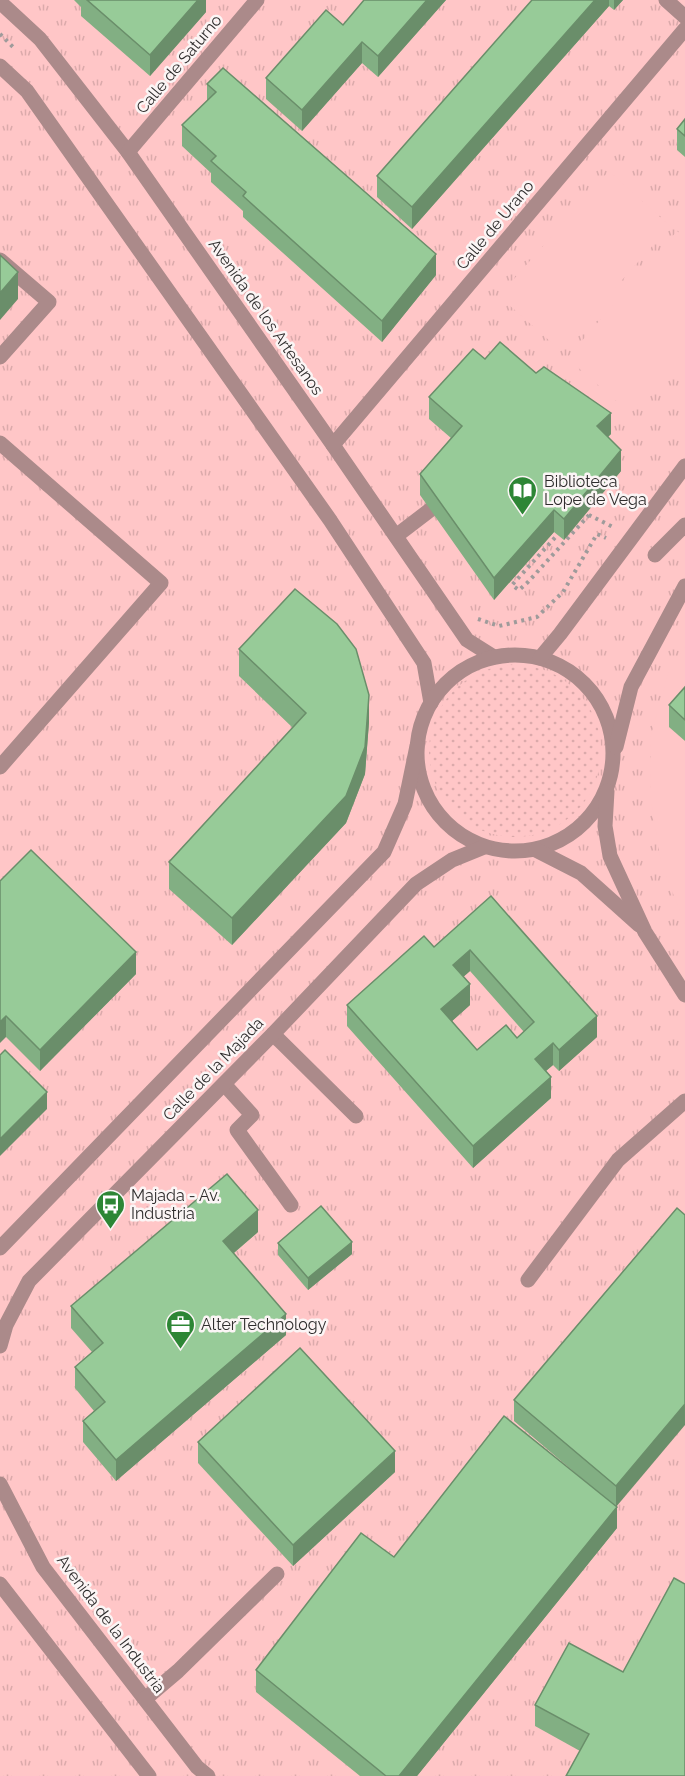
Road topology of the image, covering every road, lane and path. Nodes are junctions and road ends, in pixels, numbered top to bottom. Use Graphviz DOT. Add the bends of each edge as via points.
graph roads {
  1 [pos="257,0"];
  2 [pos="666,0"];
  3 [pos="0,2"];
  4 [pos="685,17"];
  5 [pos="685,29"];
  6 [pos="0,66"];
  7 [pos="128,152"];
  8 [pos="0,260"];
  9 [pos="0,357"];
  10 [pos="0,443"];
  11 [pos="333,445"];
  12 [pos="685,466"];
  13 [pos="581,508"];
  14 [pos="430,510"];
  15 [pos="589,515"];
  16 [pos="685,525"];
  17 [pos="566,526"];
  18 [pos="396,536"];
  19 [pos="629,542"];
  20 [pos="655,555"];
  21 [pos="685,586"];
  22 [pos="473,618"];
  23 [pos="495,657"];
  24 [pos="540,658"];
  25 [pos="431,702"];
  26 [pos="417,746"];
  27 [pos="614,756"];
  28 [pos="0,767"];
  29 [pos="608,788"];
  30 [pos="484,847"];
  31 [pos="536,850"];
  32 [pos="645,932"];
  33 [pos="685,995"];
  34 [pos="273,1034"];
  35 [pos="224,1084"];
  36 [pos="685,1101"];
  37 [pos="356,1116"];
  38 [pos="291,1205"];
  39 [pos="0,1248"];
  40 [pos="528,1280"];
  41 [pos="0,1346"];
  42 [pos="0,1484"];
  43 [pos="278,1574"];
  44 [pos="0,1584"];
  45 [pos="145,1699"];
  46 [pos="149,1776"];
  47 [pos="208,1776"];
  1 -- 7 [label="street, Calle de Saturno"];
  2 -- 4 [label="street"];
  3 -- 7 [label="street, Avenida de los Artesanos" via="40,39"];
  5 -- 11 [label="street, Calle de Urano"];
  6 -- 25 [label="street" via="27,91 330,520 424,663"];
  7 -- 11 [label="street, Avenida de los Artesanos"];
  8 -- 9 [label="street" via="48,302"];
  10 -- 28 [label="street" via="161,583"];
  11 -- 18 [label="street, Avenida de los Artesanos"];
  12 -- 19 [label="street"];
  13 -- 15 [label="path"];
  14 -- 18 [label="street"];
  15 -- 17 [label="path" via="528,582 519,590 512,585"];
  15 -- 19 [label="path"];
  16 -- 20 [label="street"];
  18 -- 23 [label="street, Avenida de los Artesanos" via="467,640"];
  19 -- 22 [label="path" via="597,534 563,592 537,617 500,626"];
  19 -- 24 [label="street"];
  21 -- 27 [label="street" via="632,687"];
  23 -- 24 [label="street"];
  23 -- 25 [label="street" via="470,666 448,682"];
  24 -- 27 [label="street" via="570,671 594,694 609,723"];
  25 -- 26 [label="street"];
  26 -- 30 [label="street" via="420,778 433,808 455,832"];
  26 -- 39 [label="street, Calle de la Majada" via="405,804 384,852"];
  27 -- 29 [label="street"];
  29 -- 31 [label="street" via="591,817 566,838"];
  29 -- 32 [label="street" via="605,826 610,856"];
  30 -- 31 [label="street" via="510,852"];
  30 -- 34 [label="street, Calle de la Majada" via="452,860 416,884"];
  31 -- 32 [label="street" via="581,873"];
  32 -- 33 [label="street"];
  34 -- 35 [label="street, Calle de la Majada"];
  34 -- 37 [label="street"];
  35 -- 38 [label="street" via="252,1115 237,1130"];
  35 -- 41 [label="street, Calle de la Majada" via="29,1281 6,1325"];
  36 -- 40 [label="street" via="618,1160"];
  42 -- 45 [label="street, Avenida de la Industria" via="43,1567"];
  43 -- 45 [label="street"];
  44 -- 46 [label="street"];
  45 -- 47 [label="street, Avenida de la Industria"];
}
